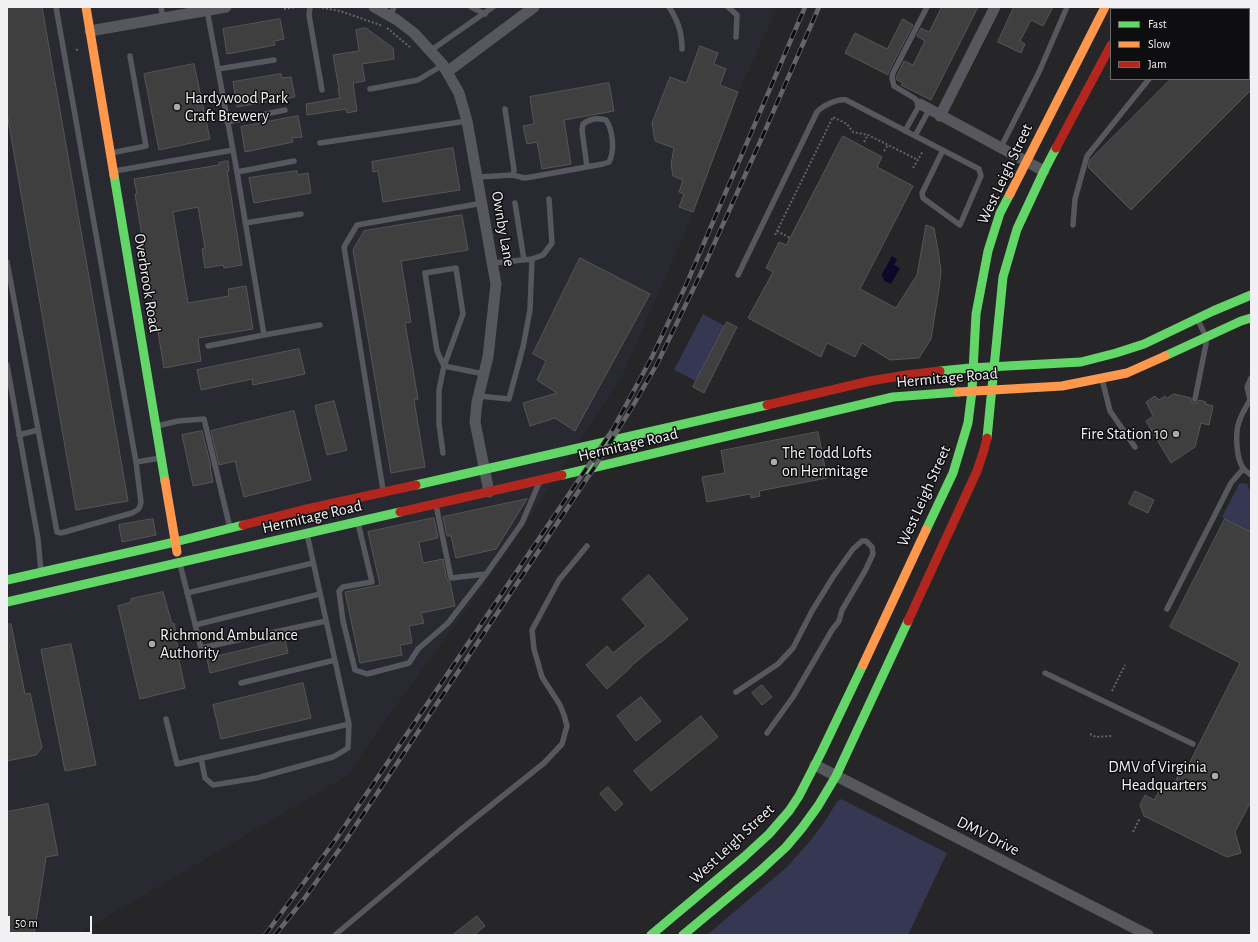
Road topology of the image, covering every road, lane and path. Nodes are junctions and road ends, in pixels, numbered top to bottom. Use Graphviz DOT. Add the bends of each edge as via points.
graph roads {
  1 [pos="56,7"];
  2 [pos="86,7"];
  3 [pos="226,7"];
  4 [pos="297,7"];
  5 [pos="310,7"];
  6 [pos="315,7"];
  7 [pos="374,7"];
  8 [pos="471,7"];
  9 [pos="493,7"];
  10 [pos="534,7"];
  11 [pos="669,7"];
  12 [pos="675,7"];
  13 [pos="728,7"];
  14 [pos="927,7"];
  15 [pos="995,7"];
  16 [pos="1067,7"];
  17 [pos="1105,7"];
  18 [pos="284,9"];
  19 [pos="207,10"];
  20 [pos="392,12"];
  21 [pos="162,13"];
  22 [pos="485,14"];
  23 [pos="90,31"];
  24 [pos="736,37"];
  25 [pos="1110,47"];
  26 [pos="80,49"];
  27 [pos="413,49"];
  28 [pos="682,49"];
  29 [pos="76,50"];
  30 [pos="430,51"];
  31 [pos="130,56"];
  32 [pos="274,60"];
  33 [pos="445,68"];
  34 [pos="218,69"];
  35 [pos="1148,80"];
  36 [pos="370,89"];
  37 [pos="322,90"];
  38 [pos="924,107"];
  39 [pos="505,109"];
  40 [pos="285,110"];
  41 [pos="940,116"];
  42 [pos="468,121"];
  43 [pos="227,122"];
  44 [pos="906,131"];
  45 [pos="868,135"];
  46 [pos="915,136"];
  47 [pos="864,142"];
  48 [pos="320,143"];
  49 [pos="888,145"];
  50 [pos="1001,148"];
  51 [pos="233,150"];
  52 [pos="943,150"];
  53 [pos="884,151"];
  54 [pos="923,151"];
  55 [pos="110,153"];
  56 [pos="918,160"];
  57 [pos="294,161"];
  58 [pos="1026,161"];
  59 [pos="587,167"];
  60 [pos="914,168"];
  61 [pos="1044,171"];
  62 [pos="114,172"];
  63 [pos="237,172"];
  64 [pos="512,175"];
  65 [pos="478,177"];
  66 [pos="549,199"];
  67 [pos="483,203"];
  68 [pos="515,203"];
  69 [pos="301,214"];
  70 [pos="245,223"];
  71 [pos="1073,225"];
  72 [pos="777,231"];
  73 [pos="776,235"];
  74 [pos="790,238"];
  75 [pos="532,259"];
  76 [pos="524,260"];
  77 [pos="7,262"];
  78 [pos="493,263"];
  79 [pos="738,275"];
  80 [pos="1251,295"];
  81 [pos="1197,318"];
  82 [pos="1251,318"];
  83 [pos="1241,321"];
  84 [pos="1251,324"];
  85 [pos="320,325"];
  86 [pos="264,335"];
  87 [pos="1206,337"];
  88 [pos="208,346"];
  89 [pos="7,365"];
  90 [pos="444,366"];
  91 [pos="994,367"];
  92 [pos="973,368"];
  93 [pos="484,374"];
  94 [pos="1102,378"];
  95 [pos="1251,378"];
  96 [pos="992,389"];
  97 [pos="972,391"];
  98 [pos="479,396"];
  99 [pos="1194,399"];
  100 [pos="1251,399"];
  101 [pos="1245,409"];
  102 [pos="1251,412"];
  103 [pos="156,427"];
  104 [pos="38,430"];
  105 [pos="19,434"];
  106 [pos="1135,447"];
  107 [pos="443,453"];
  108 [pos="161,458"];
  109 [pos="136,462"];
  110 [pos="1243,469"];
  111 [pos="485,470"];
  112 [pos="1251,475"];
  113 [pos="540,481"];
  114 [pos="489,492"];
  115 [pos="383,493"];
  116 [pos="436,504"];
  117 [pos="358,522"];
  118 [pos="230,528"];
  119 [pos="307,534"];
  120 [pos="175,542"];
  121 [pos="587,546"];
  122 [pos="180,563"];
  123 [pos="314,563"];
  124 [pos="486,574"];
  125 [pos="7,580"];
  126 [pos="44,583"];
  127 [pos="187,593"];
  128 [pos="320,594"];
  129 [pos="7,602"];
  130 [pos="1167,609"];
  131 [pos="326,621"];
  132 [pos="195,625"];
  133 [pos="335,660"];
  134 [pos="1125,664"];
  135 [pos="1045,673"];
  136 [pos="241,683"];
  137 [pos="1112,691"];
  138 [pos="736,692"];
  139 [pos="166,719"];
  140 [pos="349,724"];
  141 [pos="767,733"];
  142 [pos="1090,734"];
  143 [pos="1114,736"];
  144 [pos="1193,744"];
  145 [pos="201,758"];
  146 [pos="815,765"];
  147 [pos="836,776"];
  148 [pos="1140,818"];
  149 [pos="1133,832"];
  150 [pos="335,935"];
  151 [pos="651,935"];
  152 [pos="683,935"];
  153 [pos="1148,935"];
  1 -- 109 [label="lane"];
  2 -- 23 [label="street, Overbrook Road"];
  3 -- 19 [label="street"];
  4 -- 18 [label="path"];
  5 -- 37 [label="lane" via="309,16"];
  6 -- 27 [label="path" via="340,11 384,26"];
  7 -- 20 [label="street, Ownby Lane"];
  8 -- 22 [label="lane"];
  9 -- 22 [label="lane"];
  10 -- 33 [label="street"];
  11 -- 12 [label="lane"];
  11 -- 28 [label="lane" via="678,21"];
  13 -- 24 [label="lane" via="737,15"];
  14 -- 38 [label="lane" via="892,78 894,86"];
  15 -- 41 [label="street"];
  16 -- 50 [label="lane" via="1039,72"];
  17 -- 58 [label="street, West Leigh Street"];
  19 -- 21 [label="street"];
  19 -- 34 [label="lane"];
  20 -- 30 [label="street, Ownby Lane"];
  21 -- 23 [label="street"];
  22 -- 30 [label="lane"];
  23 -- 55 [label="street, Overbrook Road"];
  25 -- 61 [label="street"];
  26 -- 29 [label="path"];
  30 -- 33 [label="street, Ownby Lane"];
  31 -- 55 [label="lane" via="146,146"];
  32 -- 34 [label="lane"];
  33 -- 36 [label="lane" via="418,80"];
  33 -- 42 [label="street, Ownby Lane" via="459,93"];
  34 -- 43 [label="lane"];
  35 -- 71 [label="lane" via="1087,156 1075,199"];
  38 -- 41 [label="street"];
  38 -- 44 [label="lane"];
  38 -- 46 [label="lane"];
  39 -- 64 [label="lane" via="514,170"];
  40 -- 43 [label="lane"];
  41 -- 50 [label="street"];
  42 -- 48 [label="lane"];
  42 -- 65 [label="street, Ownby Lane"];
  43 -- 51 [label="lane"];
  44 -- 46 [label="lane"];
  44 -- 79 [label="lane" via="846,100 841,99 820,109"];
  45 -- 47 [label="path"];
  45 -- 49 [label="path"];
  45 -- 72 [label="path" via="853,132 847,124 833,117"];
  46 -- 52 [label="lane"];
  49 -- 53 [label="path"];
  49 -- 56 [label="path"];
  50 -- 58 [label="street"];
  51 -- 62 [label="lane"];
  51 -- 63 [label="lane"];
  52 -- 52 [label="lane" via="979,169 981,176 960,225 923,198 922,193"];
  54 -- 56 [label="path"];
  55 -- 62 [label="street, Overbrook Road"];
  56 -- 60 [label="path"];
  57 -- 63 [label="lane"];
  58 -- 61 [label="street"];
  58 -- 92 [label="street, West Leigh Street" via="1000,213 988,251 976,314"];
  59 -- 59 [label="lane" via="609,162 612,157 610,126 606,120 597,118 583,124"];
  59 -- 64 [label="lane" via="524,178"];
  61 -- 91 [label="street" via="1017,229 1003,277"];
  62 -- 103 [label="street, Overbrook Road"];
  63 -- 70 [label="lane"];
  64 -- 65 [label="lane"];
  65 -- 67 [label="street, Ownby Lane"];
  66 -- 75 [label="lane" via="552,243 543,255"];
  67 -- 78 [label="street, Ownby Lane"];
  67 -- 115 [label="lane" via="357,225 344,247"];
  68 -- 76 [label="lane"];
  69 -- 70 [label="lane"];
  70 -- 86 [label="lane"];
  72 -- 73 [label="path"];
  72 -- 74 [label="path"];
  75 -- 76 [label="lane"];
  75 -- 98 [label="lane" via="530,310 524,347 509,399"];
  76 -- 78 [label="lane"];
  77 -- 104 [label="lane"];
  78 -- 93 [label="street, Ownby Lane" via="496,284"];
  80 -- 81 [label="street, Hermitage Road"];
  81 -- 87 [label="lane"];
  81 -- 91 [label="street, Hermitage Road" via="1144,344 1081,362"];
  82 -- 83 [label="street, Hermitage Road"];
  83 -- 84 [label="lane"];
  83 -- 87 [label="street, Hermitage Road"];
  85 -- 86 [label="lane"];
  86 -- 88 [label="lane"];
  87 -- 94 [label="street, Hermitage Road" via="1128,373"];
  87 -- 99 [label="lane"];
  89 -- 105 [label="lane"];
  90 -- 90 [label="lane" via="437,351 426,273 456,268 463,314"];
  90 -- 93 [label="lane"];
  90 -- 107 [label="lane" via="438,409"];
  91 -- 92 [label="street, Hermitage Road"];
  91 -- 96 [label="street"];
  92 -- 97 [label="street, West Leigh Street"];
  92 -- 111 [label="street, Hermitage Road" via="870,381"];
  93 -- 98 [label="street, Ownby Lane"];
  94 -- 96 [label="street, Hermitage Road" via="1062,386"];
  94 -- 106 [label="lane" via="1110,411"];
  95 -- 100 [label="lane" via="1247,387"];
  96 -- 97 [label="street, Hermitage Road"];
  96 -- 147 [label="street" via="988,431 977,471"];
  97 -- 113 [label="street, Hermitage Road" via="894,397"];
  97 -- 146 [label="street, West Leigh Street" via="968,423 953,473"];
  98 -- 111 [label="street, Ownby Lane" via="476,422"];
  100 -- 101 [label="lane"];
  101 -- 102 [label="lane"];
  101 -- 110 [label="lane" via="1236,434"];
  103 -- 108 [label="street, Overbrook Road"];
  103 -- 118 [label="lane" via="178,421 204,419"];
  104 -- 105 [label="lane"];
  104 -- 109 [label="lane" via="57,532 61,533 138,510 141,502"];
  105 -- 126 [label="lane"];
  108 -- 109 [label="lane"];
  108 -- 120 [label="street, Overbrook Road"];
  110 -- 112 [label="lane"];
  110 -- 130 [label="lane" via="1231,483"];
  111 -- 114 [label="street, Ownby Lane"];
  111 -- 115 [label="street, Hermitage Road"];
  113 -- 114 [label="street, Hermitage Road"];
  113 -- 124 [label="lane" via="522,523"];
  114 -- 116 [label="street, Hermitage Road"];
  115 -- 118 [label="street, Hermitage Road"];
  116 -- 117 [label="street, Hermitage Road"];
  116 -- 124 [label="lane" via="451,578"];
  117 -- 119 [label="street, Hermitage Road"];
  117 -- 124 [label="lane" via="372,582 343,587 339,591 343,621 355,670 367,674 409,663 418,649 448,623"];
  118 -- 120 [label="street, Hermitage Road"];
  119 -- 122 [label="street, Hermitage Road"];
  119 -- 123 [label="lane"];
  120 -- 122 [label="street, Overbrook Road"];
  120 -- 126 [label="street, Hermitage Road"];
  121 -- 150 [label="lane" via="559,580 532,630 542,677 560,705 567,726 562,744 544,763"];
  122 -- 126 [label="street, Hermitage Road"];
  122 -- 127 [label="lane"];
  123 -- 127 [label="lane"];
  123 -- 128 [label="lane"];
  125 -- 126 [label="street, Hermitage Road"];
  126 -- 129 [label="street, Hermitage Road"];
  127 -- 132 [label="lane"];
  128 -- 131 [label="lane"];
  128 -- 132 [label="lane"];
  131 -- 132 [label="lane" via="200,648"];
  131 -- 133 [label="lane"];
  133 -- 136 [label="lane"];
  133 -- 140 [label="lane"];
  134 -- 137 [label="path"];
  135 -- 144 [label="lane"];
  138 -- 141 [label="lane" via="778,664 793,648 812,611 853,549 862,541 866,541 872,547 873,554 865,571 793,697"];
  139 -- 145 [label="lane" via="177,764"];
  140 -- 145 [label="lane"];
  140 -- 145 [label="lane" via="348,748 333,757 257,778 214,785 205,778"];
  142 -- 143 [label="path" via="1096,737"];
  146 -- 147 [label="street, DMV Drive"];
  146 -- 151 [label="street, West Leigh Street" via="799,796 769,834"];
  147 -- 152 [label="street" via="818,806 786,847"];
  147 -- 153 [label="street, DMV Drive"];
  148 -- 149 [label="path"];
}
